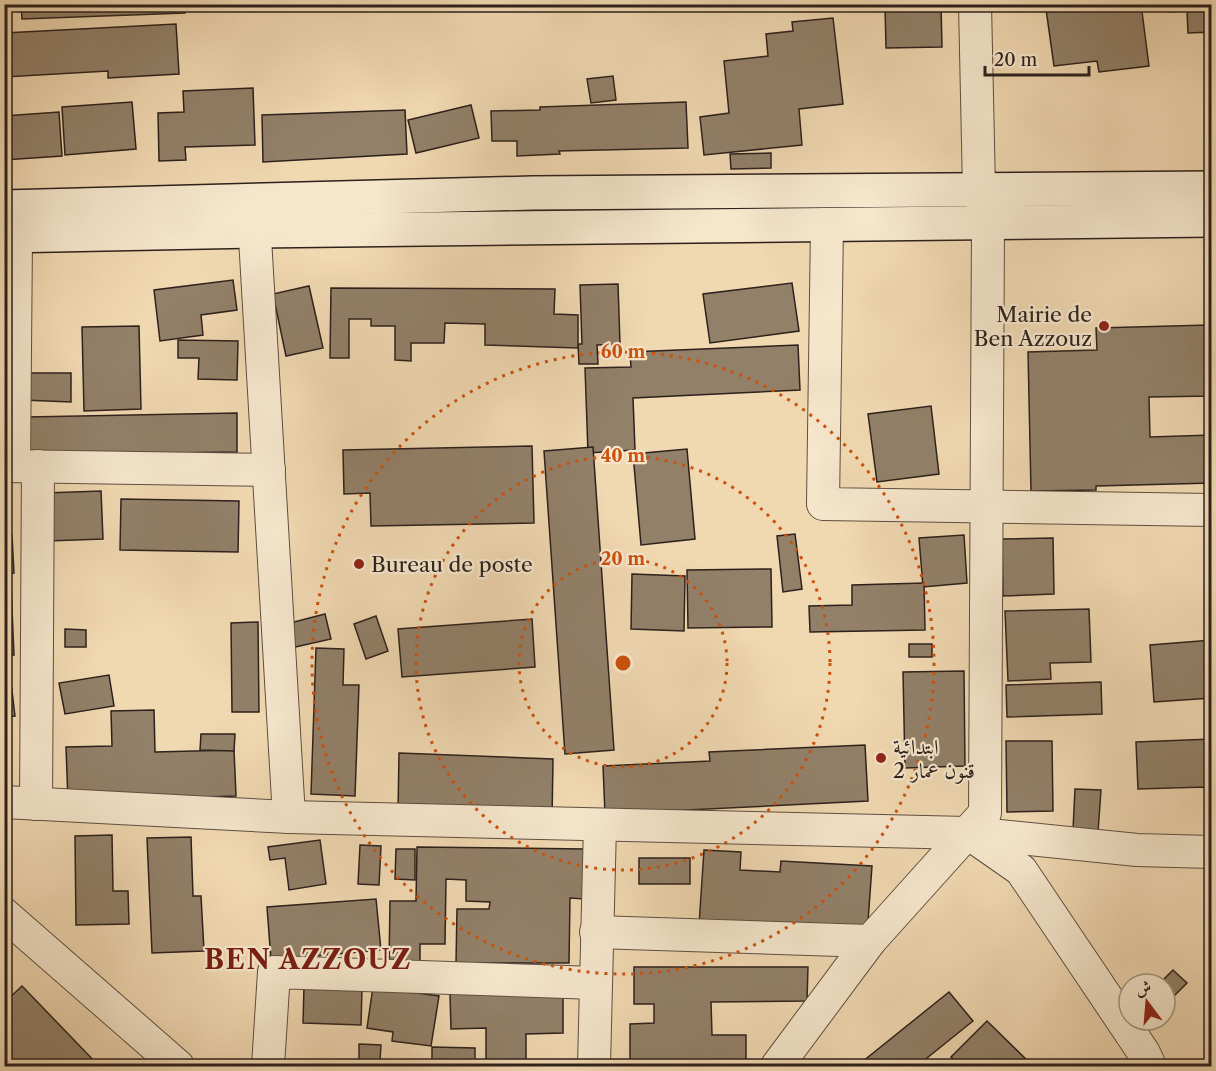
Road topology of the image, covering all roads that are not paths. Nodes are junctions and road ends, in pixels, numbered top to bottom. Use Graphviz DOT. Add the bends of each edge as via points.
graph roads {
  1 [pos="975,4"];
  2 [pos="1212,188"];
  3 [pos="979,190"];
  4 [pos="252,199"];
  5 [pos="1212,220"];
  6 [pos="11,221"];
  7 [pos="988,223"];
  8 [pos="827,225"];
  9 [pos="255,231"];
  10 [pos="19,466"];
  11 [pos="269,470"];
  12 [pos="987,508"];
  13 [pos="1212,510"];
  14 [pos="4,802"];
  15 [pos="36,804"];
  16 [pos="289,817"];
  17 [pos="600,825"];
  18 [pos="968,833"];
  19 [pos="1212,852"];
  20 [pos="4,914"];
  21 [pos="596,932"];
  22 [pos="870,941"];
  23 [pos="596,983"];
  24 [pos="178,1066"];
  25 [pos="268,1066"];
  26 [pos="594,1066"];
  27 [pos="777,1066"];
  28 [pos="1150,1066"];
  1 -- 3 [label="street"];
  2 -- 3 [label="main road"];
  3 -- 4 [label="main road"];
  3 -- 7 [label="street"];
  4 -- 6 [label="main road"];
  4 -- 9 [label="street"];
  5 -- 7 [label="main road"];
  6 -- 9 [label="main road"];
  6 -- 10 [label="street"];
  7 -- 8 [label="main road"];
  7 -- 12 [label="street"];
  8 -- 9 [label="main road"];
  8 -- 12 [label="street" via="823,504"];
  9 -- 11 [label="street"];
  10 -- 11 [label="street"];
  10 -- 15 [label="street"];
  11 -- 16 [label="street"];
  12 -- 13 [label="street"];
  12 -- 18 [label="street" via="985,813"];
  14 -- 15 [label="street"];
  15 -- 16 [label="street"];
  16 -- 17 [label="street"];
  17 -- 18 [label="street"];
  17 -- 21 [label="street"];
  18 -- 19 [label="street" via="1137,850"];
  18 -- 22 [label="street"];
  18 -- 28 [label="street" via="1021,870"];
  20 -- 24 [label="street"];
  21 -- 22 [label="street"];
  21 -- 23 [label="street"];
  22 -- 27 [label="street"];
  23 -- 25 [label="street" via="274,972"];
  23 -- 26 [label="street"];
}
